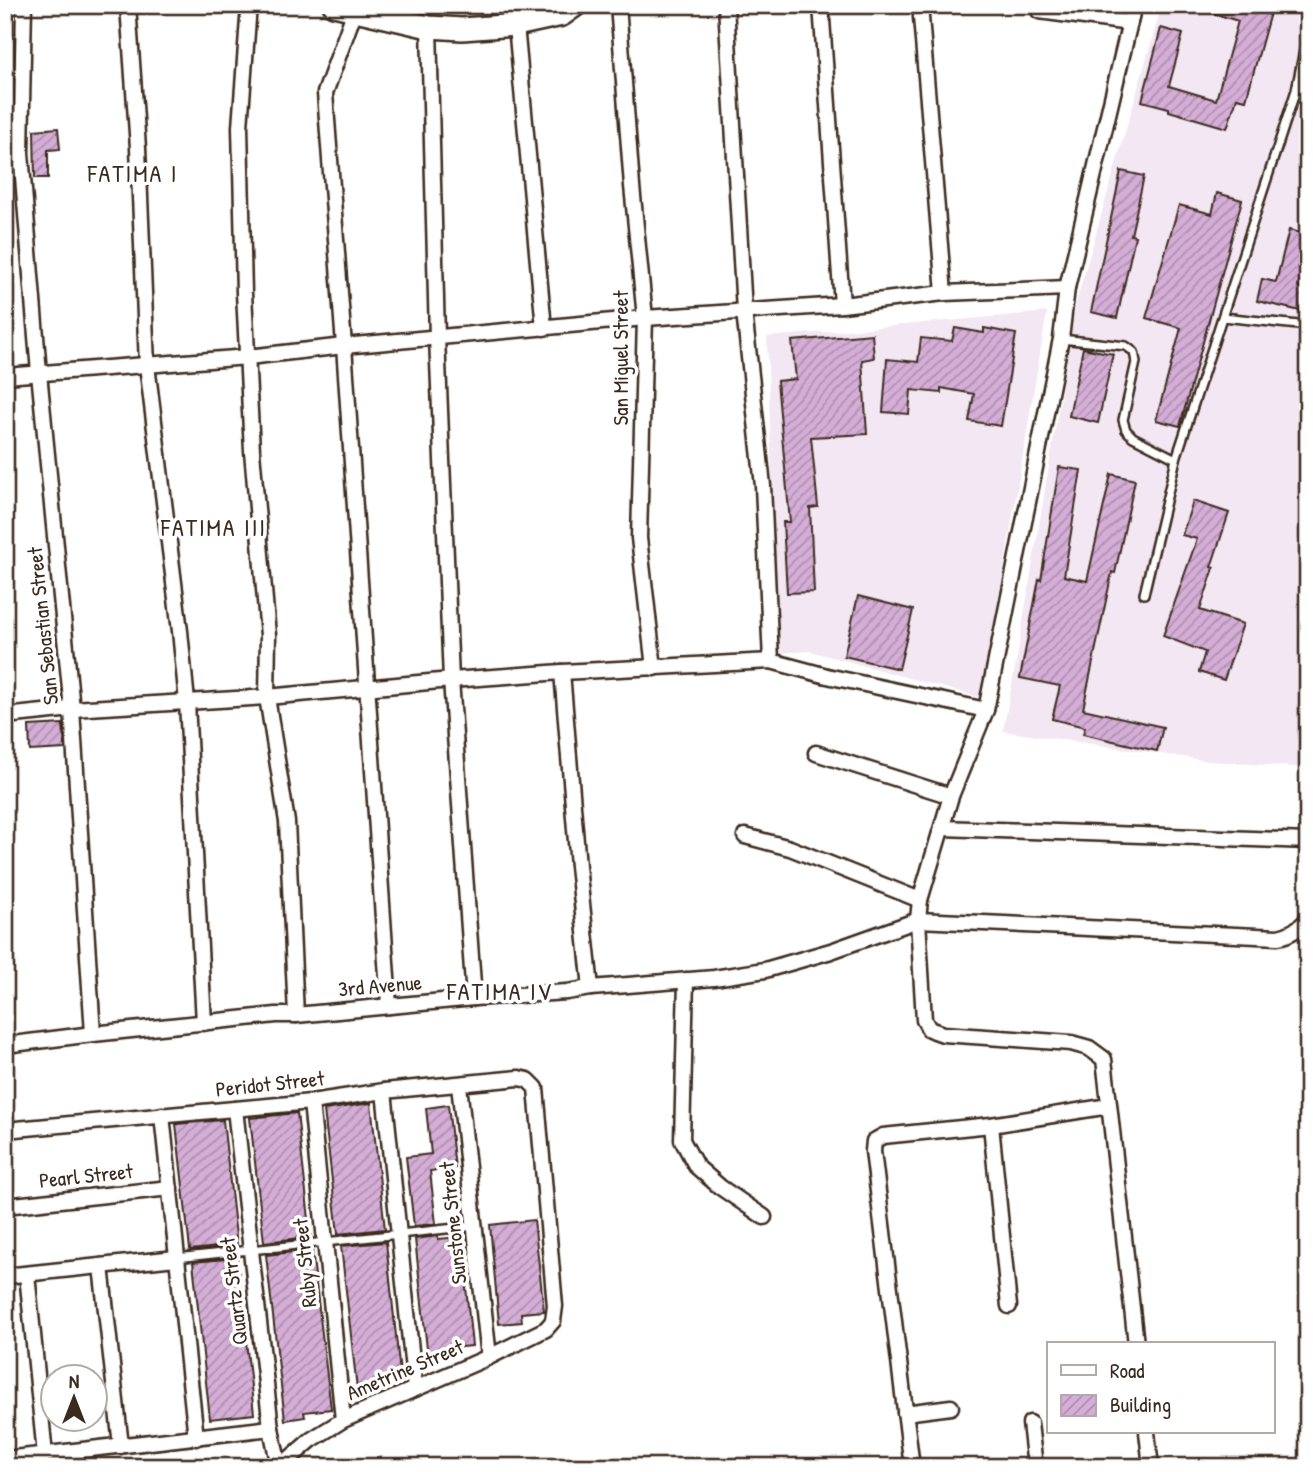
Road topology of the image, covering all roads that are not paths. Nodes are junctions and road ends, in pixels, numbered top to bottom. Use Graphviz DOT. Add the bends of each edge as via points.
graph roads {
  1 [pos="24,5"];
  2 [pos="128,5"];
  3 [pos="249,5"];
  4 [pos="334,5"];
  5 [pos="576,5"];
  6 [pos="618,5"];
  7 [pos="726,5"];
  8 [pos="821,5"];
  9 [pos="920,5"];
  10 [pos="1134,5"];
  11 [pos="355,10"];
  12 [pos="1039,11"];
  13 [pos="1130,23"];
  14 [pos="516,25"];
  15 [pos="429,27"];
  16 [pos="1308,30"];
  17 [pos="1067,288"];
  18 [pos="944,293"];
  19 [pos="842,305"];
  20 [pos="744,311"];
  21 [pos="1223,317"];
  22 [pos="645,318"];
  23 [pos="1308,326"];
  24 [pos="544,328"];
  25 [pos="438,337"];
  26 [pos="1061,339"];
  27 [pos="344,346"];
  28 [pos="248,357"];
  29 [pos="147,365"];
  30 [pos="38,373"];
  31 [pos="5,376"];
  32 [pos="1176,459"];
  33 [pos="1144,594"];
  34 [pos="771,661"];
  35 [pos="654,668"];
  36 [pos="562,672"];
  37 [pos="451,680"];
  38 [pos="368,689"];
  39 [pos="267,697"];
  40 [pos="187,702"];
  41 [pos="72,709"];
  42 [pos="986,710"];
  43 [pos="5,716"];
  44 [pos="816,753"];
  45 [pos="951,796"];
  46 [pos="942,828"];
  47 [pos="746,836"];
  48 [pos="1308,841"];
  49 [pos="920,900"];
  50 [pos="1308,919"];
  51 [pos="918,920"];
  52 [pos="686,980"];
  53 [pos="591,988"];
  54 [pos="474,998"];
  55 [pos="389,1006"];
  56 [pos="296,1015"];
  57 [pos="204,1023"];
  58 [pos="93,1034"];
  59 [pos="5,1045"];
  60 [pos="459,1085"];
  61 [pos="384,1091"];
  62 [pos="311,1102"];
  63 [pos="1109,1106"];
  64 [pos="235,1109"];
  65 [pos="162,1115"];
  66 [pos="991,1125"];
  67 [pos="5,1130"];
  68 [pos="170,1188"];
  69 [pos="5,1206"];
  70 [pos="764,1217"];
  71 [pos="474,1226"];
  72 [pos="398,1233"];
  73 [pos="324,1241"];
  74 [pos="250,1250"];
  75 [pos="176,1258"];
  76 [pos="101,1266"];
  77 [pos="27,1274"];
  78 [pos="5,1276"];
  79 [pos="1009,1307"];
  80 [pos="553,1321"];
  81 [pos="1136,1342"];
  82 [pos="489,1357"];
  83 [pos="415,1389"];
  84 [pos="951,1407"];
  85 [pos="905,1413"];
  86 [pos="343,1420"];
  87 [pos="1030,1423"];
  88 [pos="271,1428"];
  89 [pos="1147,1434"];
  90 [pos="197,1438"];
  91 [pos="121,1446"];
  92 [pos="45,1455"];
  93 [pos="5,1459"];
  94 [pos="280,1467"];
  95 [pos="912,1467"];
  96 [pos="1035,1467"];
  97 [pos="1151,1467"];
  1 -- 30 [label="street, San Sebastian Street" via="21,153"];
  2 -- 29 [label="street"];
  3 -- 28 [label="street" via="240,127"];
  4 -- 11 [label="main road"];
  5 -- 14 [label="main road" via="562,15"];
  6 -- 22 [label="street, San Miguel Street"];
  7 -- 20 [label="street"];
  8 -- 19 [label="street"];
  9 -- 18 [label="street"];
  10 -- 13 [label="street"];
  11 -- 15 [label="main road"];
  11 -- 27 [label="street" via="325,93"];
  12 -- 13 [label="street"];
  13 -- 17 [label="street"];
  14 -- 15 [label="main road"];
  14 -- 24 [label="street"];
  15 -- 25 [label="street"];
  16 -- 21 [label="lane" via="1296,90"];
  17 -- 18 [label="street"];
  17 -- 26 [label="street"];
  18 -- 19 [label="street"];
  19 -- 20 [label="street"];
  20 -- 22 [label="street"];
  20 -- 34 [label="street" via="763,486"];
  21 -- 23 [label="lane"];
  21 -- 32 [label="lane"];
  22 -- 24 [label="street"];
  22 -- 35 [label="street, San Miguel Street" via="639,538"];
  24 -- 25 [label="street"];
  25 -- 27 [label="street"];
  25 -- 37 [label="street"];
  26 -- 32 [label="lane" via="1126,346 1134,352 1136,362 1123,421 1126,430"];
  26 -- 42 [label="street"];
  27 -- 28 [label="street"];
  27 -- 38 [label="street"];
  28 -- 29 [label="street"];
  28 -- 39 [label="street" via="268,635"];
  29 -- 30 [label="street"];
  29 -- 40 [label="street"];
  30 -- 31 [label="street"];
  30 -- 41 [label="street, San Sebastian Street"];
  32 -- 33 [label="lane"];
  34 -- 35 [label="street"];
  34 -- 42 [label="street"];
  35 -- 36 [label="street"];
  36 -- 37 [label="street"];
  36 -- 53 [label="street"];
  37 -- 38 [label="street"];
  37 -- 54 [label="street"];
  38 -- 39 [label="street"];
  38 -- 55 [label="street"];
  39 -- 40 [label="street"];
  39 -- 56 [label="street" via="287,821"];
  40 -- 41 [label="street"];
  40 -- 57 [label="street"];
  41 -- 43 [label="street"];
  41 -- 58 [label="street, San Sebastian Street"];
  42 -- 45 [label="street"];
  44 -- 45 [label="street"];
  45 -- 46 [label="street"];
  46 -- 48 [label="street"];
  46 -- 49 [label="street"];
  47 -- 49 [label="street" via="790,848"];
  49 -- 51 [label="street"];
  50 -- 51 [label="street" via="1294,932 1278,937"];
  51 -- 52 [label="street, 3rd Avenue" via="765,970"];
  51 -- 63 [label="street" via="924,1020 929,1029 1089,1048 1104,1059"];
  52 -- 53 [label="street, 3rd Avenue"];
  52 -- 70 [label="street" via="682,1140 696,1166"];
  53 -- 54 [label="street, 3rd Avenue"];
  54 -- 55 [label="street, 3rd Avenue"];
  55 -- 56 [label="street, 3rd Avenue"];
  56 -- 57 [label="street, 3rd Avenue"];
  57 -- 58 [label="street, 3rd Avenue"];
  58 -- 59 [label="street, 3rd Avenue"];
  60 -- 61 [label="street, Peridot Street"];
  60 -- 71 [label="street, Sunstone Street"];
  60 -- 80 [label="street, Peridot Street" via="519,1078 536,1088"];
  61 -- 62 [label="street, Peridot Street"];
  61 -- 72 [label="street"];
  62 -- 64 [label="street, Peridot Street"];
  62 -- 73 [label="street, Ruby Street"];
  63 -- 66 [label="street"];
  63 -- 81 [label="street"];
  64 -- 65 [label="street, Peridot Street"];
  64 -- 74 [label="street, Quartz Street"];
  65 -- 67 [label="street, Peridot Street"];
  65 -- 68 [label="street"];
  66 -- 79 [label="street"];
  66 -- 85 [label="street" via="883,1136 874,1141"];
  68 -- 69 [label="street, Pearl Street"];
  68 -- 75 [label="street"];
  71 -- 72 [label="lane"];
  71 -- 82 [label="street, Sunstone Street"];
  72 -- 73 [label="lane"];
  72 -- 83 [label="street"];
  73 -- 74 [label="lane"];
  73 -- 86 [label="street, Ruby Street"];
  74 -- 75 [label="lane"];
  74 -- 88 [label="street, Quartz Street"];
  75 -- 76 [label="street"];
  75 -- 90 [label="street"];
  76 -- 77 [label="street"];
  76 -- 91 [label="street"];
  77 -- 78 [label="street"];
  77 -- 92 [label="street"];
  80 -- 82 [label="street, Ametrine Street" via="546,1329"];
  82 -- 83 [label="street, Ametrine Street"];
  83 -- 86 [label="street, Ametrine Street"];
  84 -- 85 [label="street"];
  85 -- 95 [label="street"];
  86 -- 94 [label="street, Ametrine Street"];
  87 -- 96 [label="street"];
  88 -- 90 [label="street"];
  88 -- 94 [label="street, Quartz Street"];
  89 -- 97 [label="street"];
  90 -- 91 [label="street"];
  91 -- 92 [label="street"];
  92 -- 93 [label="street"];
}
